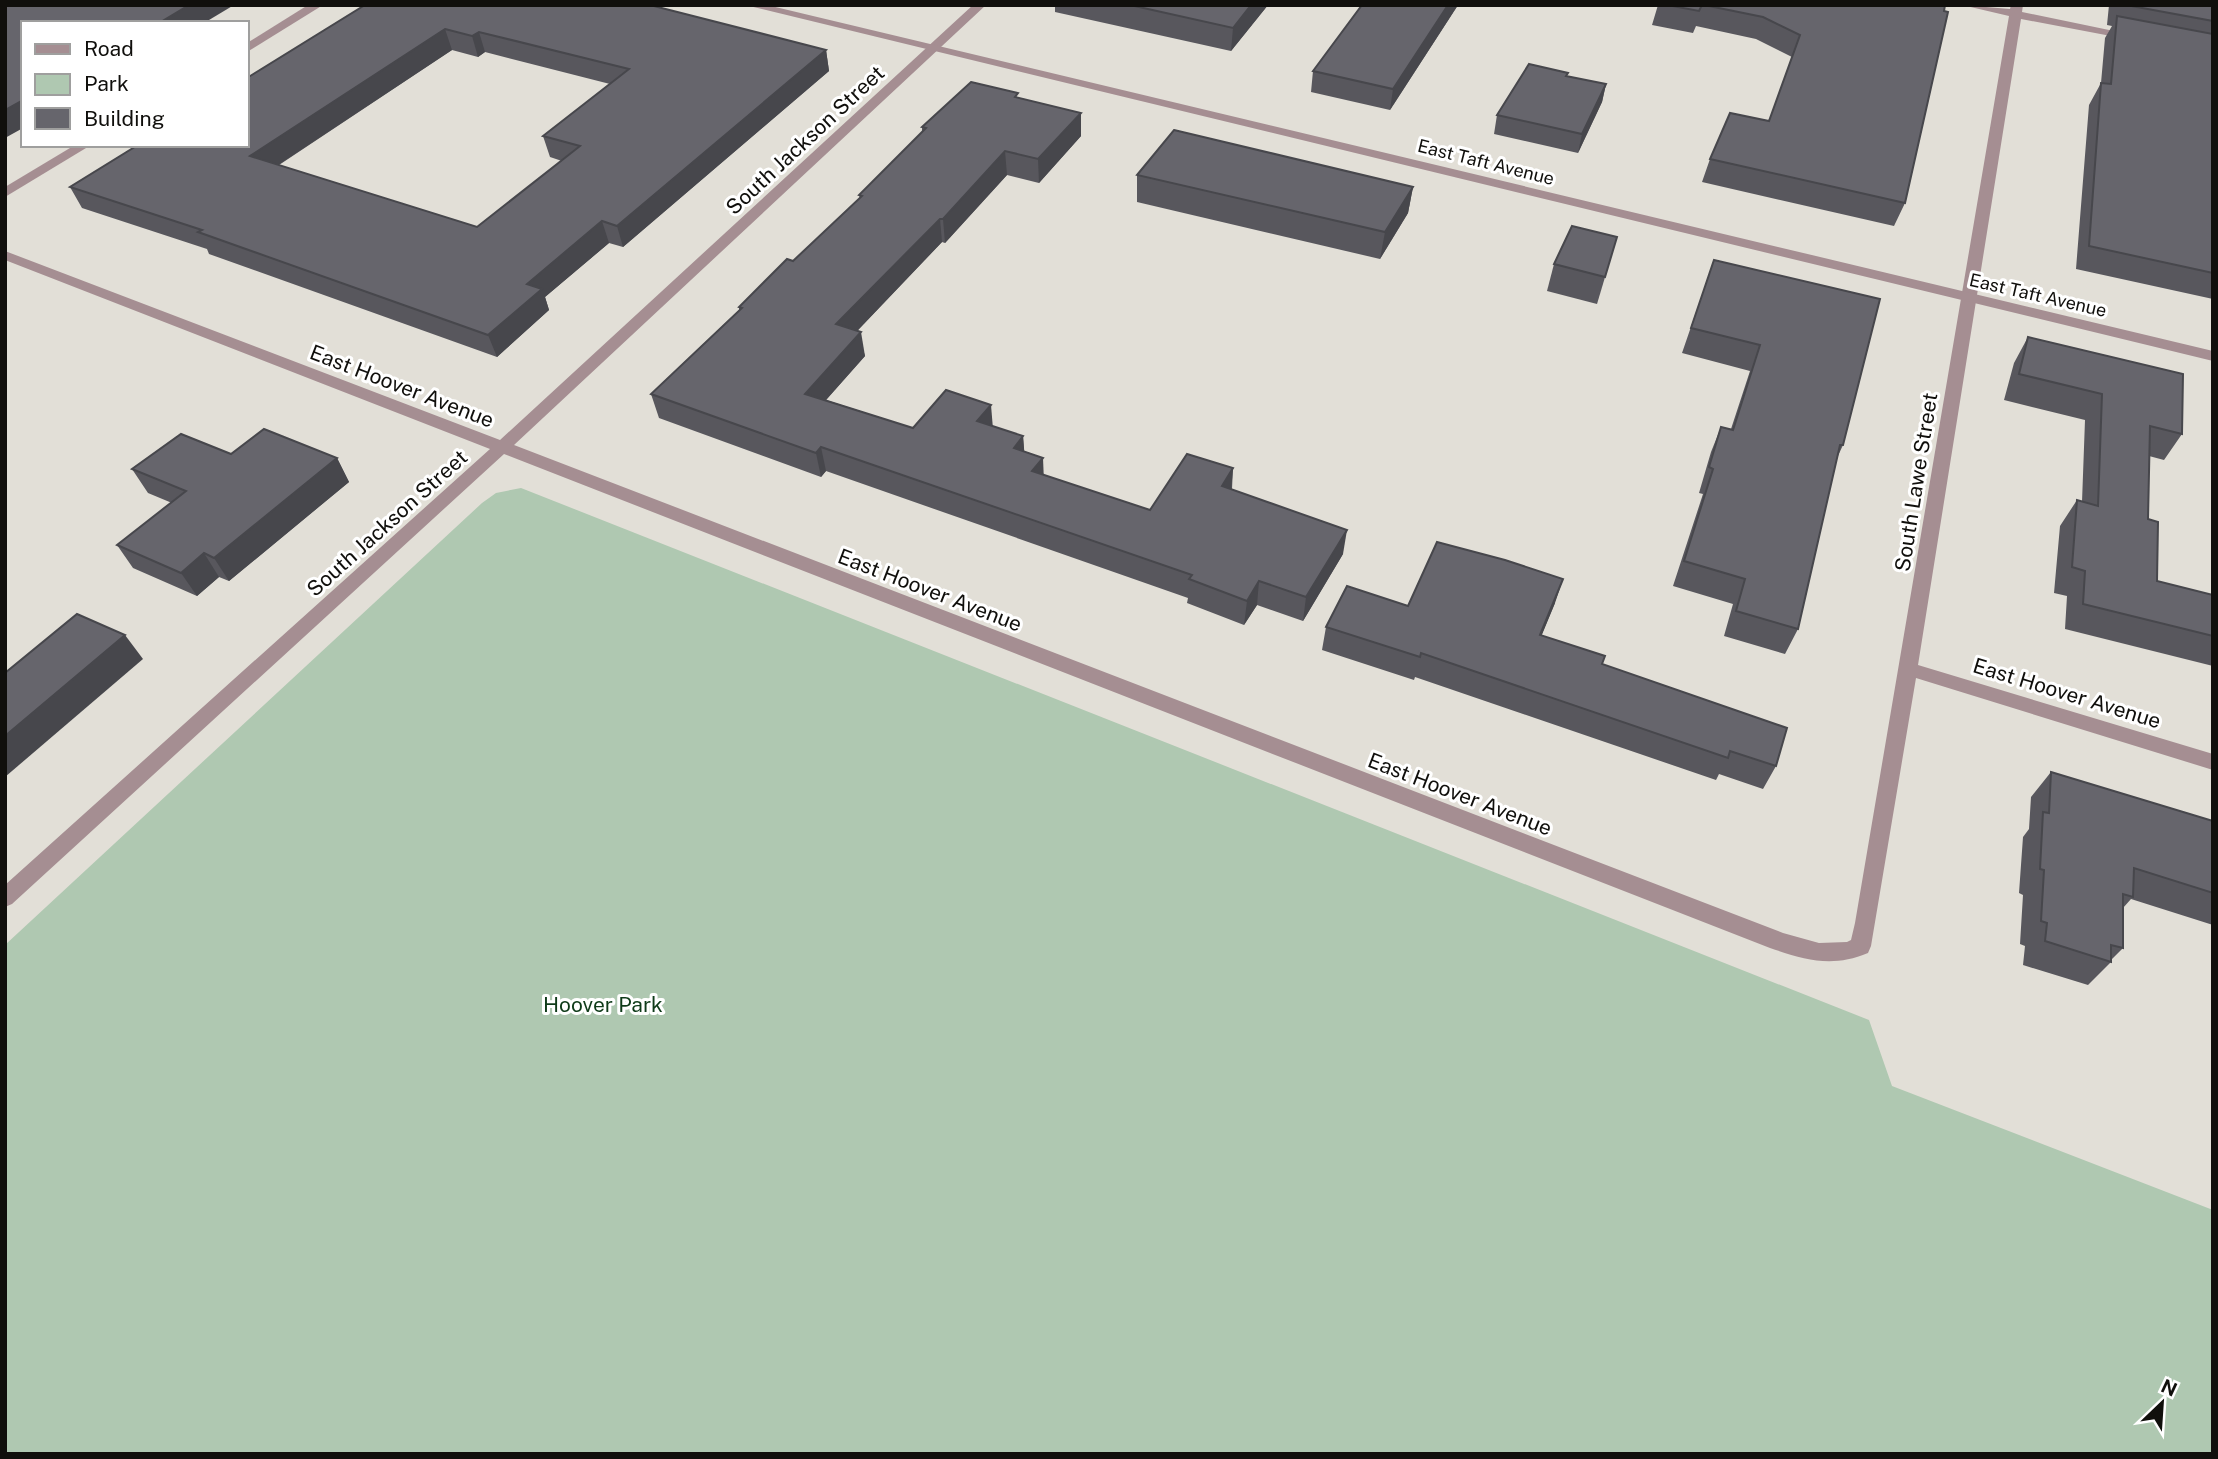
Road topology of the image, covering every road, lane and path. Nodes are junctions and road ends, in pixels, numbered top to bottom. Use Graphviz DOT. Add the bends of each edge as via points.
graph roads {
  1 [pos="317,5"];
  2 [pos="751,5"];
  3 [pos="981,5"];
  4 [pos="1968,5"];
  5 [pos="2016,10"];
  6 [pos="2148,40"];
  7 [pos="248,47"];
  8 [pos="934,49"];
  9 [pos="82,147"];
  10 [pos="5,193"];
  11 [pos="5,256"];
  12 [pos="1969,298"];
  13 [pos="2213,356"];
  14 [pos="500,449"];
  15 [pos="1909,669"];
  16 [pos="2213,762"];
  17 [pos="5,898"];
  18 [pos="1843,955"];
  1 -- 7 [label="street"];
  2 -- 8 [label="street, East Taft Avenue"];
  3 -- 8 [label="street, South Jackson Street"];
  4 -- 5 [label="street"];
  5 -- 6 [label="street"];
  5 -- 12 [label="street, South Lawe Street"];
  8 -- 12 [label="street, East Taft Avenue"];
  8 -- 14 [label="street, South Jackson Street"];
  9 -- 10 [label="street"];
  11 -- 14 [label="street, East Hoover Avenue"];
  12 -- 13 [label="street, East Taft Avenue"];
  12 -- 15 [label="street, South Lawe Street"];
  14 -- 17 [label="street, South Jackson Street"];
  14 -- 18 [label="street, East Hoover Avenue" via="1778,941 1810,952"];
  15 -- 16 [label="street, East Hoover Avenue"];
  15 -- 18 [label="street, South Lawe Street" via="1866,923 1860,946"];
}
